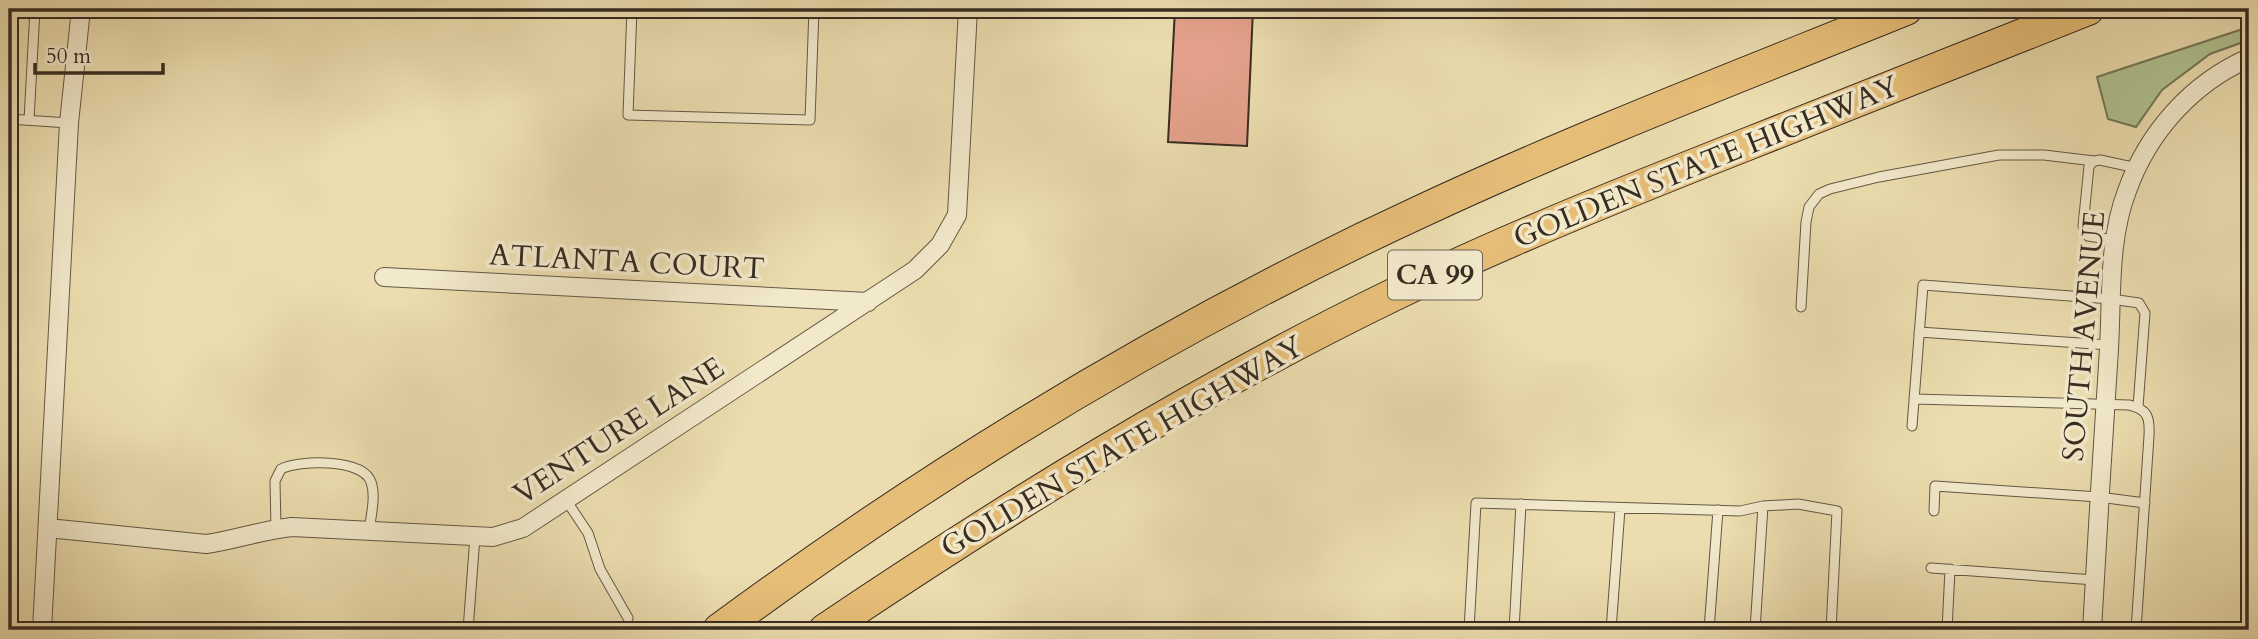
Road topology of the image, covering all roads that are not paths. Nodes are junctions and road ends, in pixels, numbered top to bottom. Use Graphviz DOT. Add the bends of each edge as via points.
graph roads {
  1 [pos="35,9"];
  2 [pos="80,9"];
  3 [pos="632,9"];
  4 [pos="814,9"];
  5 [pos="968,9"];
  6 [pos="1906,9"];
  7 [pos="2088,9"];
  8 [pos="2249,58"];
  9 [pos="9,119"];
  10 [pos="29,120"];
  11 [pos="69,122"];
  12 [pos="2094,161"];
  13 [pos="2137,168"];
  14 [pos="2115,240"];
  15 [pos="384,277"];
  16 [pos="2111,299"];
  17 [pos="868,302"];
  18 [pos="1801,307"];
  19 [pos="1919,332"];
  20 [pos="2109,345"];
  21 [pos="1914,398"];
  22 [pos="2105,405"];
  23 [pos="2138,407"];
  24 [pos="1912,425"];
  25 [pos="2099,497"];
  26 [pos="566,500"];
  27 [pos="2144,503"];
  28 [pos="1521,504"];
  29 [pos="1763,506"];
  30 [pos="1620,509"];
  31 [pos="1718,510"];
  32 [pos="1934,511"];
  33 [pos="48,528"];
  34 [pos="276,528"];
  35 [pos="369,531"];
  36 [pos="475,536"];
  37 [pos="1931,568"];
  38 [pos="1950,569"];
  39 [pos="2095,580"];
  40 [pos="628,618"];
  41 [pos="41,630"];
  42 [pos="468,630"];
  43 [pos="719,630"];
  44 [pos="825,630"];
  45 [pos="1469,630"];
  46 [pos="1514,630"];
  47 [pos="1611,630"];
  48 [pos="1709,630"];
  49 [pos="1755,630"];
  50 [pos="1831,630"];
  51 [pos="1947,630"];
  52 [pos="2092,630"];
  53 [pos="2136,630"];
  1 -- 10 [label="lane"];
  2 -- 11 [label="street"];
  3 -- 4 [label="lane" via="628,115 810,120"];
  5 -- 17 [label="street, VENTURE LANE" via="957,215 940,246 915,270"];
  6 -- 43 [label="highway, CA 99" via="1552,153 1299,271 1175,336 1030,421 876,519"];
  7 -- 44 [label="highway, GOLDEN STATE HIGHWAY / CA 99" via="1580,211 1393,295 1151,423"];
  8 -- 13 [label="street, SOUTH AVENUE" via="2219,73 2185,100 2153,138"];
  9 -- 10 [label="lane"];
  10 -- 11 [label="lane"];
  11 -- 33 [label="street"];
  12 -- 13 [label="lane"];
  12 -- 14 [label="lane" via="2087,172 2085,234"];
  12 -- 18 [label="lane" via="1999,155 1830,189 1814,200 1808,214"];
  13 -- 14 [label="street, SOUTH AVENUE"];
  14 -- 16 [label="street, SOUTH AVENUE"];
  15 -- 17 [label="street, ATLANTA COURT"];
  16 -- 19 [label="lane" via="1923,285"];
  16 -- 20 [label="street, SOUTH AVENUE"];
  16 -- 23 [label="lane" via="2139,303 2145,313"];
  17 -- 26 [label="street, VENTURE LANE"];
  19 -- 20 [label="lane"];
  19 -- 21 [label="lane"];
  20 -- 22 [label="street, SOUTH AVENUE"];
  21 -- 22 [label="lane"];
  21 -- 24 [label="lane"];
  22 -- 23 [label="lane"];
  22 -- 25 [label="street, SOUTH AVENUE"];
  23 -- 27 [label="lane" via="2148,415 2150,424"];
  25 -- 27 [label="lane"];
  25 -- 32 [label="lane" via="1935,486"];
  25 -- 39 [label="street, SOUTH AVENUE"];
  26 -- 36 [label="street, VENTURE LANE" via="523,528 493,537"];
  26 -- 40 [label="lane" via="589,533 600,569"];
  27 -- 53 [label="lane"];
  28 -- 30 [label="lane"];
  28 -- 45 [label="lane" via="1476,503"];
  28 -- 46 [label="lane"];
  29 -- 31 [label="lane"];
  29 -- 49 [label="lane"];
  29 -- 50 [label="lane" via="1798,504 1837,511"];
  30 -- 31 [label="lane"];
  30 -- 47 [label="lane"];
  31 -- 48 [label="lane"];
  33 -- 34 [label="street, VENTURE LANE" via="206,544"];
  33 -- 41 [label="street"];
  34 -- 35 [label="street, VENTURE LANE"];
  34 -- 35 [label="lane" via="275,481 281,469 292,463 359,468 370,479 373,491"];
  35 -- 36 [label="street, VENTURE LANE"];
  36 -- 42 [label="lane"];
  37 -- 38 [label="lane"];
  38 -- 39 [label="lane"];
  38 -- 51 [label="lane"];
  39 -- 52 [label="street, SOUTH AVENUE"];
}
